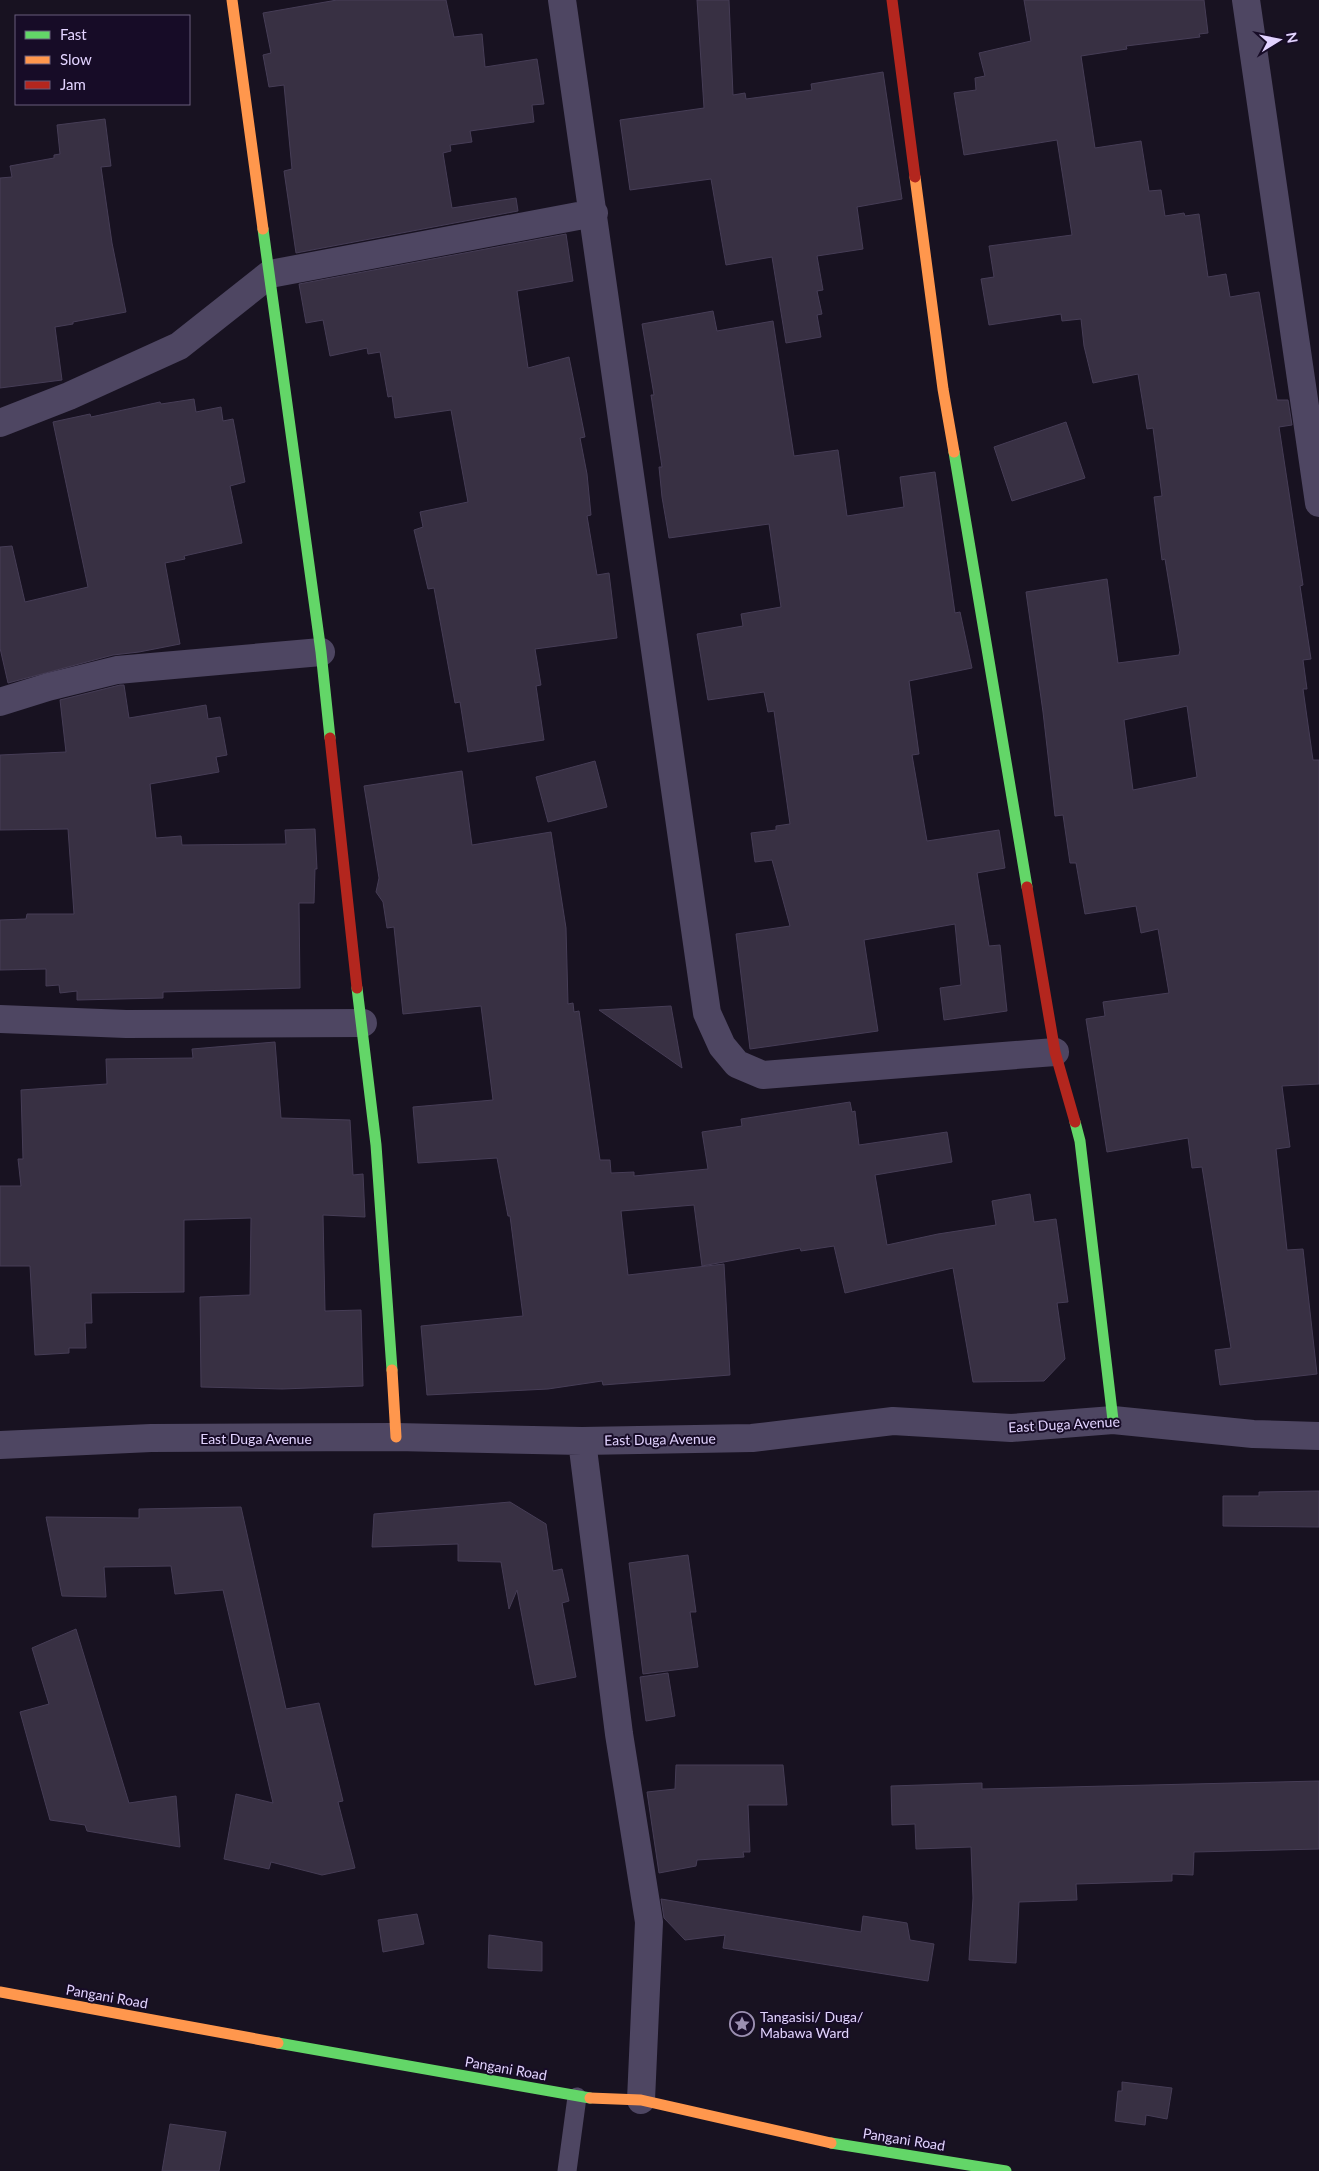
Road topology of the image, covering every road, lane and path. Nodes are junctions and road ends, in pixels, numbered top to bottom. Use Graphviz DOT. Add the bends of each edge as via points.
graph roads {
  1 [pos="232,0"];
  2 [pos="562,0"];
  3 [pos="892,0"];
  4 [pos="1246,0"];
  5 [pos="594,213"];
  6 [pos="270,274"];
  7 [pos="0,423"];
  8 [pos="1319,503"];
  9 [pos="321,652"];
  10 [pos="0,702"];
  11 [pos="0,1019"];
  12 [pos="363,1023"];
  13 [pos="1055,1052"];
  14 [pos="1113,1420"];
  15 [pos="1319,1436"];
  16 [pos="396,1437"];
  17 [pos="582,1441"];
  18 [pos="0,1446"];
  19 [pos="0,1992"];
  20 [pos="577,2096"];
  21 [pos="641,2100"];
  22 [pos="567,2171"];
  23 [pos="1006,2171"];
  1 -- 6 [label="street"];
  2 -- 5 [label="street"];
  3 -- 13 [label="street" via="943,388"];
  4 -- 8 [label="street"];
  5 -- 6 [label="street"];
  5 -- 13 [label="street" via="707,1013 722,1046 737,1064 763,1075"];
  6 -- 7 [label="street" via="179,346"];
  6 -- 9 [label="street"];
  9 -- 10 [label="street" via="116,670"];
  9 -- 12 [label="street" via="354,972"];
  11 -- 12 [label="street" via="126,1024"];
  12 -- 16 [label="street"];
  13 -- 14 [label="street" via="1080,1141"];
  14 -- 15 [label="street, East Duga Avenue" via="1252,1434"];
  14 -- 17 [label="street, East Duga Avenue" via="1012,1428 893,1421 752,1438"];
  16 -- 17 [label="street, East Duga Avenue"];
  16 -- 18 [label="street, East Duga Avenue" via="152,1438"];
  17 -- 21 [label="street" via="619,1734 649,1922"];
  19 -- 20 [label="street, Pangani Road"];
  20 -- 21 [label="street, Pangani Road"];
  20 -- 22 [label="lane"];
  21 -- 23 [label="street, Pangani Road" via="820,2141"];
}
